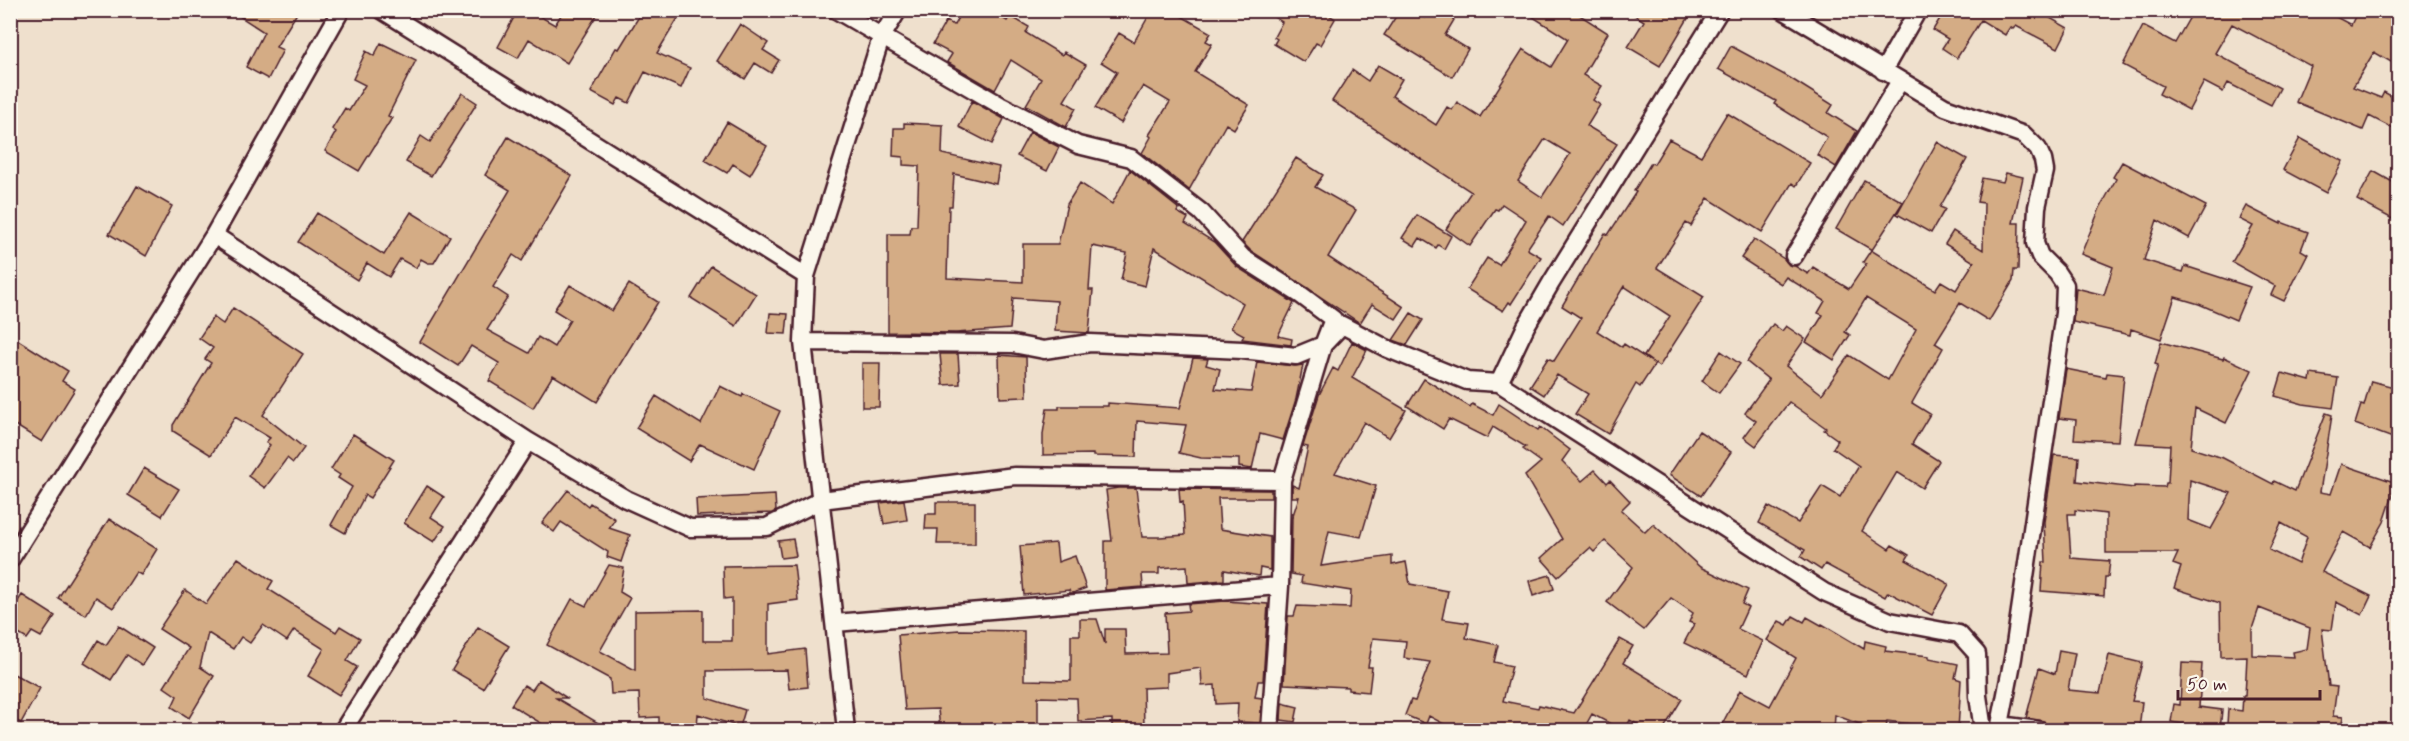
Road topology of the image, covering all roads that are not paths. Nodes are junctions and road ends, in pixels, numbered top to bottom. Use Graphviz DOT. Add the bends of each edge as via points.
graph roads {
  1 [pos="341,10"];
  2 [pos="382,10"];
  3 [pos="836,10"];
  4 [pos="898,10"];
  5 [pos="1720,10"];
  6 [pos="1783,10"];
  7 [pos="1918,10"];
  8 [pos="881,38"];
  9 [pos="1883,71"];
  10 [pos="1900,81"];
  11 [pos="214,235"];
  12 [pos="1794,256"];
  13 [pos="806,276"];
  14 [pos="803,342"];
  15 [pos="1323,345"];
  16 [pos="1499,383"];
  17 [pos="528,441"];
  18 [pos="1282,480"];
  19 [pos="821,500"];
  20 [pos="10,560"];
  21 [pos="1281,586"];
  22 [pos="835,623"];
  23 [pos="2000,728"];
  24 [pos="343,730"];
  25 [pos="846,730"];
  26 [pos="1270,730"];
  27 [pos="1983,730"];
  28 [pos="2038,730"];
  1 -- 11 [label="street"];
  2 -- 13 [label="street"];
  3 -- 8 [label="street"];
  4 -- 8 [label="street"];
  5 -- 16 [label="street" via="1551,283"];
  6 -- 9 [label="street"];
  7 -- 9 [label="street"];
  8 -- 13 [label="street"];
  8 -- 15 [label="street" via="1078,145 1131,158 1201,212 1244,258 1333,319"];
  9 -- 10 [label="street"];
  10 -- 12 [label="street"];
  10 -- 23 [label="street" via="1945,107 2024,135 2038,149 2044,171 2035,243 2040,256 2065,285 2064,313"];
  11 -- 17 [label="street"];
  11 -- 20 [label="street"];
  13 -- 14 [label="street"];
  14 -- 15 [label="street" via="1013,344 1044,350 1090,343 1296,356"];
  14 -- 19 [label="street"];
  15 -- 16 [label="street" via="1342,325 1386,348 1467,381"];
  15 -- 18 [label="street"];
  16 -- 27 [label="street" via="1824,592 1890,621 1959,634 1977,654"];
  17 -- 19 [label="street" via="626,499 690,528 767,527"];
  17 -- 24 [label="street"];
  18 -- 19 [label="street" via="1015,476"];
  18 -- 21 [label="street"];
  19 -- 22 [label="street"];
  21 -- 22 [label="street"];
  21 -- 26 [label="street"];
  22 -- 25 [label="street"];
  23 -- 28 [label="street"];
}
